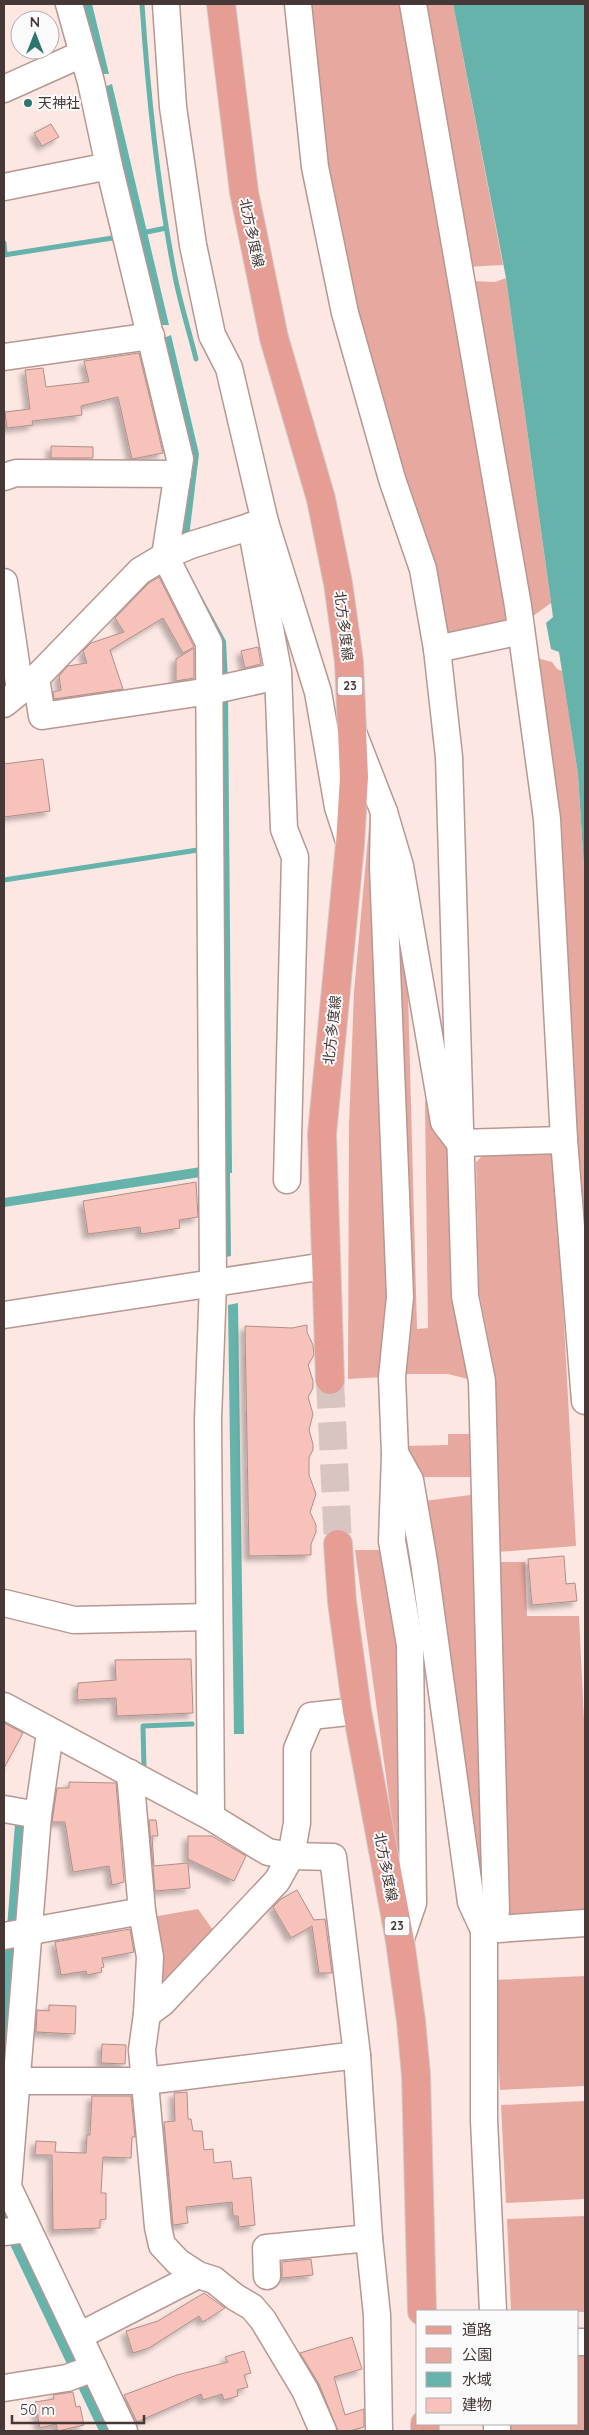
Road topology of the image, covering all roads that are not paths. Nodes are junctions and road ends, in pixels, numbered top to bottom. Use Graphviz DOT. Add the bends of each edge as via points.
graph roads {
  1 [pos="69,4"];
  2 [pos="166,4"];
  3 [pos="221,4"];
  4 [pos="298,4"];
  5 [pos="413,4"];
  6 [pos="82,54"];
  7 [pos="4,89"];
  8 [pos="109,166"];
  9 [pos="4,187"];
  10 [pos="151,336"];
  11 [pos="4,357"];
  12 [pos="178,474"];
  13 [pos="4,477"];
  14 [pos="258,524"];
  15 [pos="165,556"];
  16 [pos="4,582"];
  17 [pos="521,630"];
  18 [pos="437,649"];
  19 [pos="278,676"];
  20 [pos="20,690"];
  21 [pos="210,691"];
  22 [pos="352,728"];
  23 [pos="384,812"];
  24 [pos="350,844"];
  25 [pos="564,1140"];
  26 [pos="460,1143"];
  27 [pos="287,1180"];
  28 [pos="325,1266"];
  29 [pos="213,1283"];
  30 [pos="4,1314"];
  31 [pos="330,1380"];
  32 [pos="585,1401"];
  33 [pos="395,1453"];
  34 [pos="338,1544"];
  35 [pos="4,1603"];
  36 [pos="209,1616"];
  37 [pos="4,1706"];
  38 [pos="357,1711"];
  39 [pos="50,1733"];
  40 [pos="130,1773"];
  41 [pos="4,1809"];
  42 [pos="38,1815"];
  43 [pos="211,1817"];
  44 [pos="291,1856"];
  45 [pos="142,1911"];
  46 [pos="585,1923"];
  47 [pos="484,1930"];
  48 [pos="18,1934"];
  49 [pos="400,1941"];
  50 [pos="146,2014"];
  51 [pos="357,2055"];
  52 [pos="16,2081"];
  53 [pos="146,2082"];
  54 [pos="17,2231"];
  55 [pos="369,2238"];
  56 [pos="198,2275"];
  57 [pos="267,2276"];
  58 [pos="422,2310"];
  59 [pos="493,2310"];
  60 [pos="79,2336"];
  61 [pos="84,2372"];
  62 [pos="4,2388"];
  63 [pos="124,2431"];
  64 [pos="324,2431"];
  65 [pos="379,2431"];
  1 -- 6 [label="street"];
  2 -- 14 [label="street" via="173,107 193,245 212,336 229,368"];
  3 -- 22 [label="main road, 北方多度線 / 23" via="244,192 274,338 321,500 338,583 349,662"];
  4 -- 18 [label="street" via="316,167 345,312 392,479 423,569"];
  5 -- 17 [label="street"];
  6 -- 7 [label="street"];
  6 -- 8 [label="street"];
  8 -- 9 [label="street"];
  8 -- 10 [label="street"];
  10 -- 11 [label="street"];
  10 -- 12 [label="street" via="180,460"];
  12 -- 13 [label="street" via="16,473"];
  12 -- 15 [label="street"];
  14 -- 15 [label="street"];
  14 -- 19 [label="street"];
  14 -- 24 [label="street" via="318,692 338,807"];
  15 -- 20 [label="street" via="140,571"];
  15 -- 21 [label="street" via="209,643"];
  16 -- 20 [label="street"];
  17 -- 18 [label="street"];
  17 -- 25 [label="street" via="547,819"];
  18 -- 26 [label="street" via="449,757"];
  19 -- 21 [label="street"];
  19 -- 27 [label="street" via="284,829 295,857"];
  20 -- 21 [label="street" via="42,716"];
  21 -- 29 [label="street"];
  22 -- 23 [label="street"];
  22 -- 24 [label="main road, 北方多度線 / 23" via="354,778"];
  23 -- 26 [label="street" via="400,866 444,1122"];
  23 -- 33 [label="street" via="383,867 400,1297 392,1377"];
  24 -- 28 [label="main road, 北方多度線 / 23" via="322,1134"];
  25 -- 26 [label="street"];
  25 -- 32 [label="street"];
  26 -- 47 [label="street" via="465,1296 482,1381 496,1911"];
  28 -- 29 [label="street"];
  28 -- 31 [label="main road, 北方多度線 / 23"];
  29 -- 30 [label="street"];
  29 -- 36 [label="street" via="208,1419"];
  33 -- 47 [label="street" via="410,1480 471,1902"];
  33 -- 49 [label="street" via="392,1541 410,1645 414,1902"];
  34 -- 38 [label="main road, 北方多度線 / 23" via="342,1602"];
  35 -- 36 [label="street" via="74,1620"];
  36 -- 43 [label="street"];
  37 -- 39 [label="street"];
  38 -- 44 [label="street" via="311,1716 297,1749 297,1823"];
  38 -- 49 [label="main road, 北方多度線 / 23"];
  39 -- 40 [label="street"];
  39 -- 42 [label="street"];
  40 -- 43 [label="street"];
  40 -- 45 [label="street"];
  41 -- 42 [label="street"];
  42 -- 48 [label="street"];
  43 -- 44 [label="street" via="268,1852"];
  44 -- 50 [label="street" via="277,1881 162,2003"];
  44 -- 51 [label="street" via="333,1857"];
  45 -- 48 [label="street"];
  45 -- 50 [label="street" via="150,1957"];
  46 -- 47 [label="street"];
  47 -- 59 [label="street" via="484,2120"];
  48 -- 52 [label="street"];
  49 -- 58 [label="main road, 北方多度線 / 23" via="416,2075"];
  50 -- 53 [label="street" via="142,2050"];
  51 -- 53 [label="street"];
  51 -- 55 [label="street"];
  52 -- 53 [label="street"];
  52 -- 54 [label="street" via="8,2187"];
  53 -- 56 [label="street" via="162,2245 178,2262"];
  54 -- 60 [label="street"];
  55 -- 57 [label="street" via="266,2248"];
  55 -- 65 [label="street" via="379,2344"];
  56 -- 60 [label="street"];
  56 -- 64 [label="street" via="214,2280 252,2307 263,2320 305,2390"];
  60 -- 61 [label="street"];
  61 -- 62 [label="street"];
  61 -- 63 [label="street"];
}
